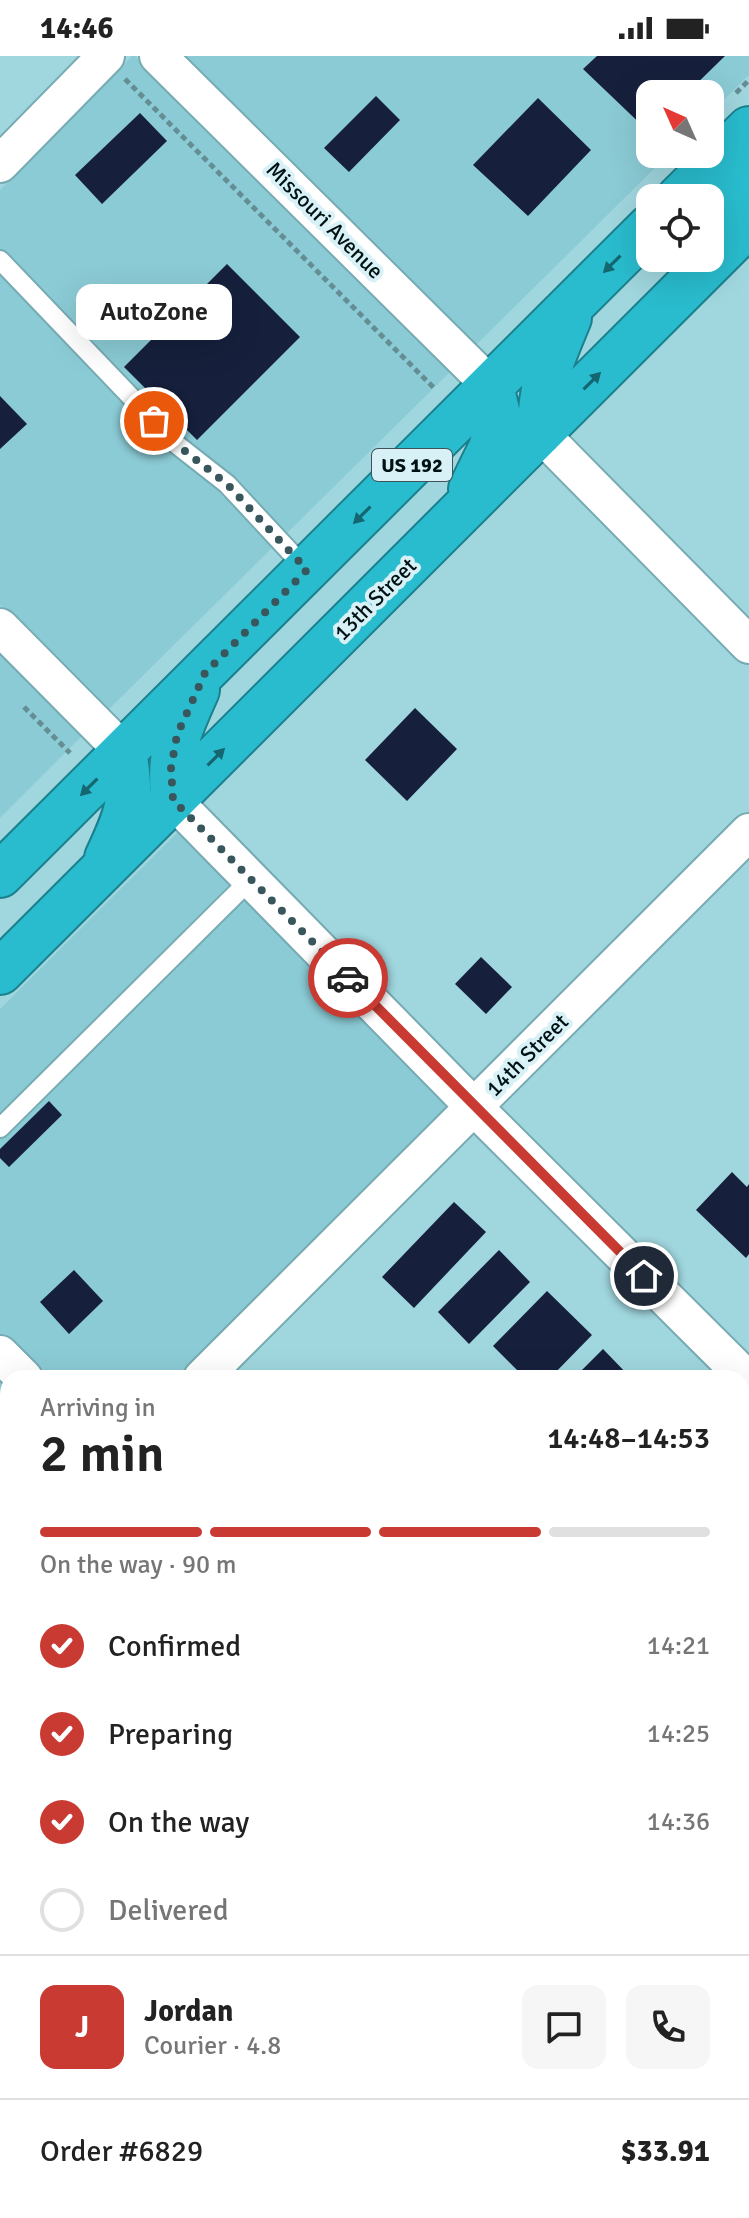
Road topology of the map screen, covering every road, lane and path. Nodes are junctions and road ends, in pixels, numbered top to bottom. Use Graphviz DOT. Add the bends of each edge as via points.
graph roads {
  1 [pos="158,56"];
  2 [pos="105,57"];
  3 [pos="749,129"];
  4 [pos="0,164"];
  5 [pos="749,179"];
  6 [pos="693,184"];
  7 [pos="724,220"];
  8 [pos="749,224"];
  9 [pos="636,241"];
  10 [pos="724,246"];
  11 [pos="0,260"];
  12 [pos="697,272"];
  13 [pos="576,301"];
  14 [pos="491,386"];
  15 [pos="426,402"];
  16 [pos="540,433"];
  17 [pos="458,516"];
  18 [pos="307,570"];
  19 [pos="0,627"];
  20 [pos="749,645"];
  21 [pos="205,673"];
  22 [pos="24,707"];
  23 [pos="112,739"];
  24 [pos="71,753"];
  25 [pos="61,763"];
  26 [pos="173,800"];
  27 [pos="749,832"];
  28 [pos="102,871"];
  29 [pos="0,875"];
  30 [pos="251,879"];
  31 [pos="0,972"];
  32 [pos="475,1108"];
  33 [pos="0,1128"];
  34 [pos="0,1354"];
  35 [pos="16,1370"];
  36 [pos="210,1370"];
  37 [pos="738,1370"];
  1 -- 14 [label="street, Missouri Avenue"];
  2 -- 4 [label="street"];
  2 -- 15 [label="path" via="437,391"];
  3 -- 6 [label="highway"];
  5 -- 7 [label="highway" via="733,196"];
  8 -- 10 [label="highway, 13th Street / US 192"];
  9 -- 13 [label="highway, US 192, one-way"];
  11 -- 18 [label="lane" via="176,444 227,484"];
  16 -- 12 [label="highway, 13th Street / US 192, one-way"];
  13 -- 14 [label="highway, US 192"];
  13 -- 16 [label="highway" via="545,378"];
  14 -- 17 [label="highway" via="499,419"];
  14 -- 18 [label="highway, US 192, one-way"];
  16 -- 17 [label="highway, 13th Street / US 192"];
  16 -- 20 [label="street"];
  26 -- 17 [label="highway, 13th Street / US 192, one-way"];
  18 -- 21 [label="highway, US 192"];
  19 -- 23 [label="street"];
  21 -- 23 [label="highway, US 192"];
  21 -- 26 [label="highway" via="177,735"];
  22 -- 24 [label="path"];
  23 -- 24 [label="path"];
  23 -- 28 [label="highway" via="130,785 126,816"];
  23 -- 29 [label="highway, US 192, one-way"];
  24 -- 25 [label="path"];
  26 -- 28 [label="highway, 13th Street / US 192"];
  26 -- 30 [label="street"];
  27 -- 32 [label="street, 14th Street"];
  28 -- 31 [label="highway, 13th Street / US 192"];
  30 -- 32 [label="street"];
  30 -- 33 [label="lane"];
  32 -- 36 [label="street, 14th Street"];
  32 -- 37 [label="street"];
  34 -- 35 [label="street"];
}
